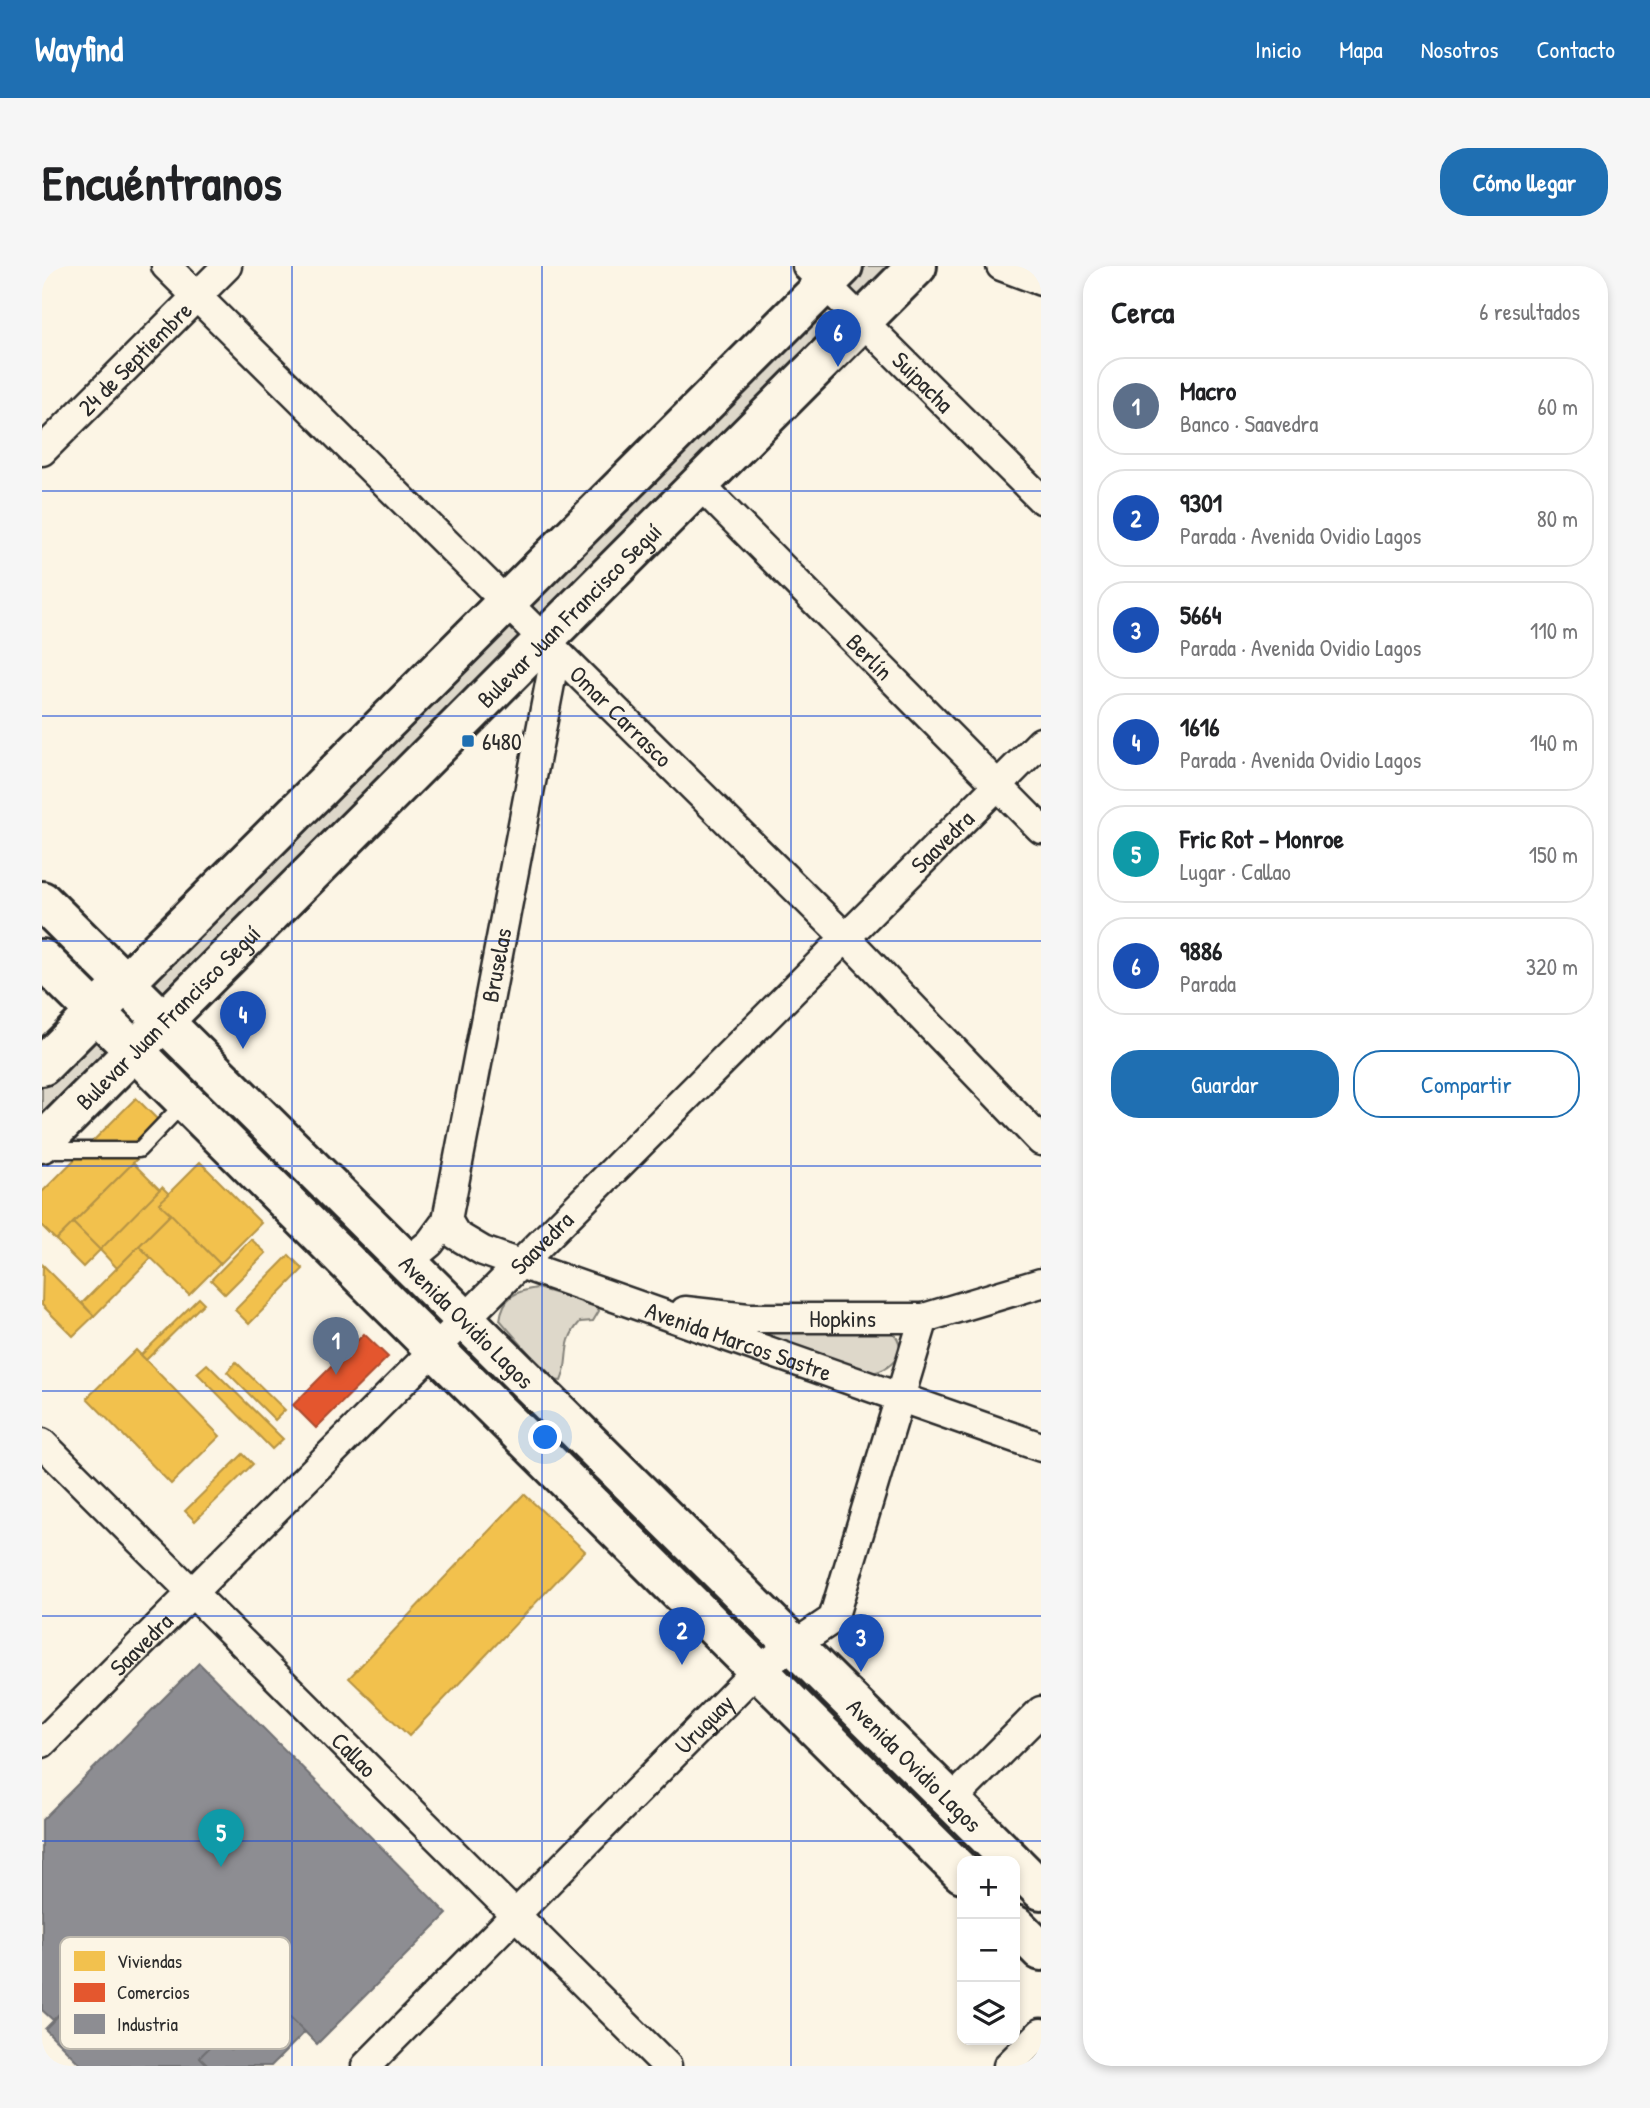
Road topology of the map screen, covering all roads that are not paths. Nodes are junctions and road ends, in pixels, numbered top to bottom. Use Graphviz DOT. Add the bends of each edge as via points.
graph roads {
  1 [pos="166,266"];
  2 [pos="227,266"];
  3 [pos="917,266"];
  4 [pos="1001,266"];
  5 [pos="825,272"];
  6 [pos="1041,281"];
  7 [pos="197,296"];
  8 [pos="862,321"];
  9 [pos="42,451"];
  10 [pos="699,484"];
  11 [pos="1041,499"];
  12 [pos="506,602"];
  13 [pos="550,645"];
  14 [pos="1041,742"];
  15 [pos="997,786"];
  16 [pos="1041,829"];
  17 [pos="42,901"];
  18 [pos="845,937"];
  19 [pos="42,959"];
  20 [pos="125,983"];
  21 [pos="96,1012"];
  22 [pos="163,1021"];
  23 [pos="134,1051"];
  24 [pos="42,1066"];
  25 [pos="186,1101"];
  26 [pos="1041,1141"];
  27 [pos="42,1143"];
  28 [pos="42,1150"];
  29 [pos="447,1220"];
  30 [pos="407,1262"];
  31 [pos="521,1264"];
  32 [pos="1041,1283"];
  33 [pos="638,1306"];
  34 [pos="924,1318"];
  35 [pos="465,1320"];
  36 [pos="436,1349"];
  37 [pos="899,1399"];
  38 [pos="42,1443"];
  39 [pos="1041,1447"];
  40 [pos="192,1592"];
  41 [pos="793,1645"];
  42 [pos="757,1670"];
  43 [pos="1041,1711"];
  44 [pos="42,1743"];
  45 [pos="951,1801"];
  46 [pos="1006,1856"];
  47 [pos="957,1868"];
  48 [pos="1020,1870"];
  49 [pos="1041,1890"];
  50 [pos="515,1914"];
  51 [pos="1020,1930"];
  52 [pos="1041,1951"];
  53 [pos="1041,2033"];
  54 [pos="366,2066"];
  55 [pos="667,2066"];
  56 [pos="1008,2066"];
  1 -- 7 [label="street, Omar Carrasco"];
  2 -- 7 [label="street, 24 de Septiembre"];
  3 -- 8 [label="main road, Bulevar Juan Francisco Seguí"];
  4 -- 6 [label="street"];
  5 -- 8 [label="street, Suipacha"];
  5 -- 12 [label="main road"];
  7 -- 9 [label="street, 24 de Septiembre"];
  7 -- 12 [label="street, Omar Carrasco"];
  8 -- 10 [label="main road, Bulevar Juan Francisco Seguí"];
  8 -- 11 [label="street, Suipacha"];
  10 -- 13 [label="main road, Bulevar Juan Francisco Seguí"];
  10 -- 15 [label="street, Berlín"];
  12 -- 13 [label="street, Omar Carrasco"];
  12 -- 20 [label="main road"];
  13 -- 18 [label="street, Omar Carrasco"];
  13 -- 22 [label="main road, Bulevar Juan Francisco Seguí"];
  13 -- 29 [label="street, Bruselas"];
  14 -- 15 [label="street, Saavedra"];
  15 -- 16 [label="street, Berlín"];
  15 -- 18 [label="street, Saavedra"];
  17 -- 20 [label="main road, Avenida Ovidio Lagos"];
  18 -- 26 [label="street, Omar Carrasco"];
  18 -- 31 [label="street, Saavedra"];
  19 -- 21 [label="main road, Avenida Ovidio Lagos"];
  20 -- 21 [label="main road"];
  20 -- 22 [label="main road, Avenida Ovidio Lagos"];
  21 -- 23 [label="main road, Avenida Ovidio Lagos"];
  21 -- 24 [label="main road"];
  22 -- 23 [label="main road, Bulevar Juan Francisco Seguí"];
  22 -- 30 [label="main road, Avenida Ovidio Lagos"];
  23 -- 25 [label="main road, Avenida Ovidio Lagos"];
  23 -- 27 [label="main road, Bulevar Juan Francisco Seguí"];
  25 -- 28 [label="lane" via="139,1150"];
  25 -- 36 [label="main road, Avenida Ovidio Lagos"];
  29 -- 30 [label="street, Bruselas" via="430,1243"];
  29 -- 31 [label="street, Avenida Marcos Sastre" via="456,1235 483,1251"];
  30 -- 35 [label="main road, Avenida Ovidio Lagos"];
  31 -- 33 [label="street, Avenida Marcos Sastre"];
  31 -- 35 [label="street, Saavedra"];
  32 -- 34 [label="street, Hopkins"];
  33 -- 34 [label="street, Hopkins" via="748,1318"];
  33 -- 37 [label="street, Avenida Marcos Sastre"];
  34 -- 37 [label="street, Uruguay"];
  35 -- 36 [label="street, Saavedra"];
  35 -- 41 [label="main road, Avenida Ovidio Lagos"];
  36 -- 40 [label="street, Saavedra"];
  36 -- 42 [label="main road, Avenida Ovidio Lagos"];
  37 -- 39 [label="street, Avenida Marcos Sastre"];
  37 -- 41 [label="street, Uruguay" via="833,1619"];
  38 -- 40 [label="street, Callao"];
  40 -- 44 [label="street, Saavedra"];
  40 -- 50 [label="street, Callao"];
  41 -- 42 [label="street, Uruguay"];
  41 -- 45 [label="main road, Avenida Ovidio Lagos"];
  42 -- 47 [label="main road, Avenida Ovidio Lagos"];
  42 -- 50 [label="street, Uruguay"];
  43 -- 45 [label="street"];
  45 -- 46 [label="main road, Avenida Ovidio Lagos"];
  48 -- 49 [label="main road, Avenida Ovidio Lagos"];
  50 -- 54 [label="street, Uruguay"];
  50 -- 55 [label="street, Callao"];
  51 -- 52 [label="main road"];
  53 -- 56 [label="street"];
}
